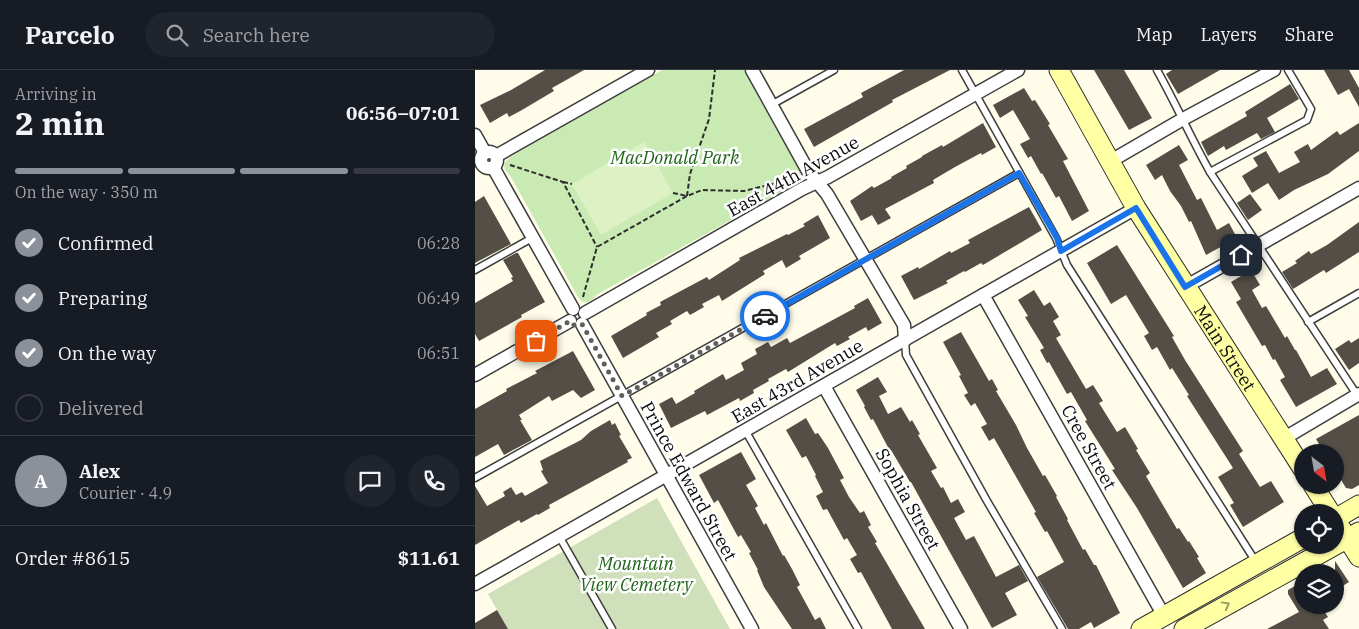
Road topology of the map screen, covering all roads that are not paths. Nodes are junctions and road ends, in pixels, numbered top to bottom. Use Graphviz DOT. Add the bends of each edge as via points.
graph roads {
  1 [pos="648,70"];
  2 [pos="752,70"];
  3 [pos="834,70"];
  4 [pos="962,70"];
  5 [pos="1018,70"];
  6 [pos="1059,70"];
  7 [pos="1157,70"];
  8 [pos="1274,70"];
  9 [pos="1288,70"];
  10 [pos="976,95"];
  11 [pos="771,105"];
  12 [pos="1183,119"];
  13 [pos="475,135"];
  14 [pos="486,161"];
  15 [pos="1109,162"];
  16 [pos="1210,172"];
  17 [pos="1019,173"];
  18 [pos="817,182"];
  19 [pos="1359,188"];
  20 [pos="1136,208"];
  21 [pos="532,238"];
  22 [pos="1257,245"];
  23 [pos="1061,251"];
  24 [pos="865,259"];
  25 [pos="475,270"];
  26 [pos="1185,287"];
  27 [pos="1359,293"];
  28 [pos="983,295"];
  29 [pos="577,317"];
  30 [pos="1308,322"];
  31 [pos="905,340"];
  32 [pos="475,375"];
  33 [pos="824,386"];
  34 [pos="1358,395"];
  35 [pos="622,396"];
  36 [pos="745,430"];
  37 [pos="1283,438"];
  38 [pos="1294,455"];
  39 [pos="665,476"];
  40 [pos="475,478"];
  41 [pos="1359,505"];
  42 [pos="1344,514"];
  43 [pos="1353,535"];
  44 [pos="559,536"];
  45 [pos="1294,543"];
  46 [pos="1359,557"];
  47 [pos="1257,563"];
  48 [pos="475,584"];
  49 [pos="1164,616"];
  50 [pos="612,629"];
  51 [pos="752,629"];
  52 [pos="858,629"];
  53 [pos="961,629"];
  54 [pos="1062,629"];
  55 [pos="1141,629"];
  56 [pos="1183,629"];
  1 -- 14 [label="street"];
  2 -- 11 [label="street"];
  3 -- 11 [label="lane"];
  4 -- 10 [label="lane"];
  5 -- 10 [label="street, East 44th Avenue"];
  6 -- 15 [label="main road, Main Street"];
  7 -- 12 [label="lane"];
  8 -- 12 [label="street"];
  9 -- 16 [label="lane" via="1311,109 1307,120"];
  10 -- 17 [label="lane"];
  10 -- 18 [label="street, East 44th Avenue"];
  11 -- 18 [label="street"];
  12 -- 15 [label="street"];
  12 -- 16 [label="lane"];
  13 -- 14 [label="street, Prince Edward Street"];
  14 -- 21 [label="street, Prince Edward Street"];
  15 -- 20 [label="main road, Main Street"];
  16 -- 22 [label="lane"];
  17 -- 23 [label="lane" via="1057,238"];
  17 -- 24 [label="lane"];
  18 -- 24 [label="street"];
  18 -- 29 [label="street, East 44th Avenue"];
  19 -- 22 [label="street"];
  20 -- 23 [label="street, East 43rd Avenue"];
  20 -- 26 [label="main road, Main Street"];
  21 -- 25 [label="lane"];
  21 -- 29 [label="street, Prince Edward Street"];
  22 -- 26 [label="street"];
  22 -- 30 [label="lane"];
  23 -- 28 [label="street, East 43rd Avenue"];
  23 -- 47 [label="lane"];
  24 -- 31 [label="street" via="904,325"];
  24 -- 35 [label="lane"];
  26 -- 37 [label="main road, Main Street"];
  27 -- 30 [label="lane"];
  28 -- 31 [label="street, East 43rd Avenue"];
  28 -- 49 [label="street, Cree Street"];
  29 -- 32 [label="street, East 44th Avenue"];
  29 -- 35 [label="street, Prince Edward Street"];
  30 -- 34 [label="lane"];
  31 -- 33 [label="street, East 43rd Avenue"];
  31 -- 54 [label="lane" via="906,355"];
  33 -- 36 [label="street, East 43rd Avenue"];
  33 -- 53 [label="street, Sophia Street"];
  34 -- 37 [label="street"];
  35 -- 39 [label="street, Prince Edward Street"];
  35 -- 40 [label="lane"];
  36 -- 39 [label="street, East 43rd Avenue"];
  36 -- 52 [label="lane"];
  37 -- 38 [label="main road, Main Street"];
  39 -- 44 [label="street, East 43rd Avenue"];
  39 -- 51 [label="street, Prince Edward Street"];
  41 -- 42 [label="main road"];
  43 -- 46 [label="main road"];
  56 -- 43 [label="main road, one-way"];
  44 -- 48 [label="street, East 43rd Avenue"];
  44 -- 50 [label="lane"];
  45 -- 47 [label="main road"];
  47 -- 49 [label="main road"];
  49 -- 55 [label="main road"];
}
